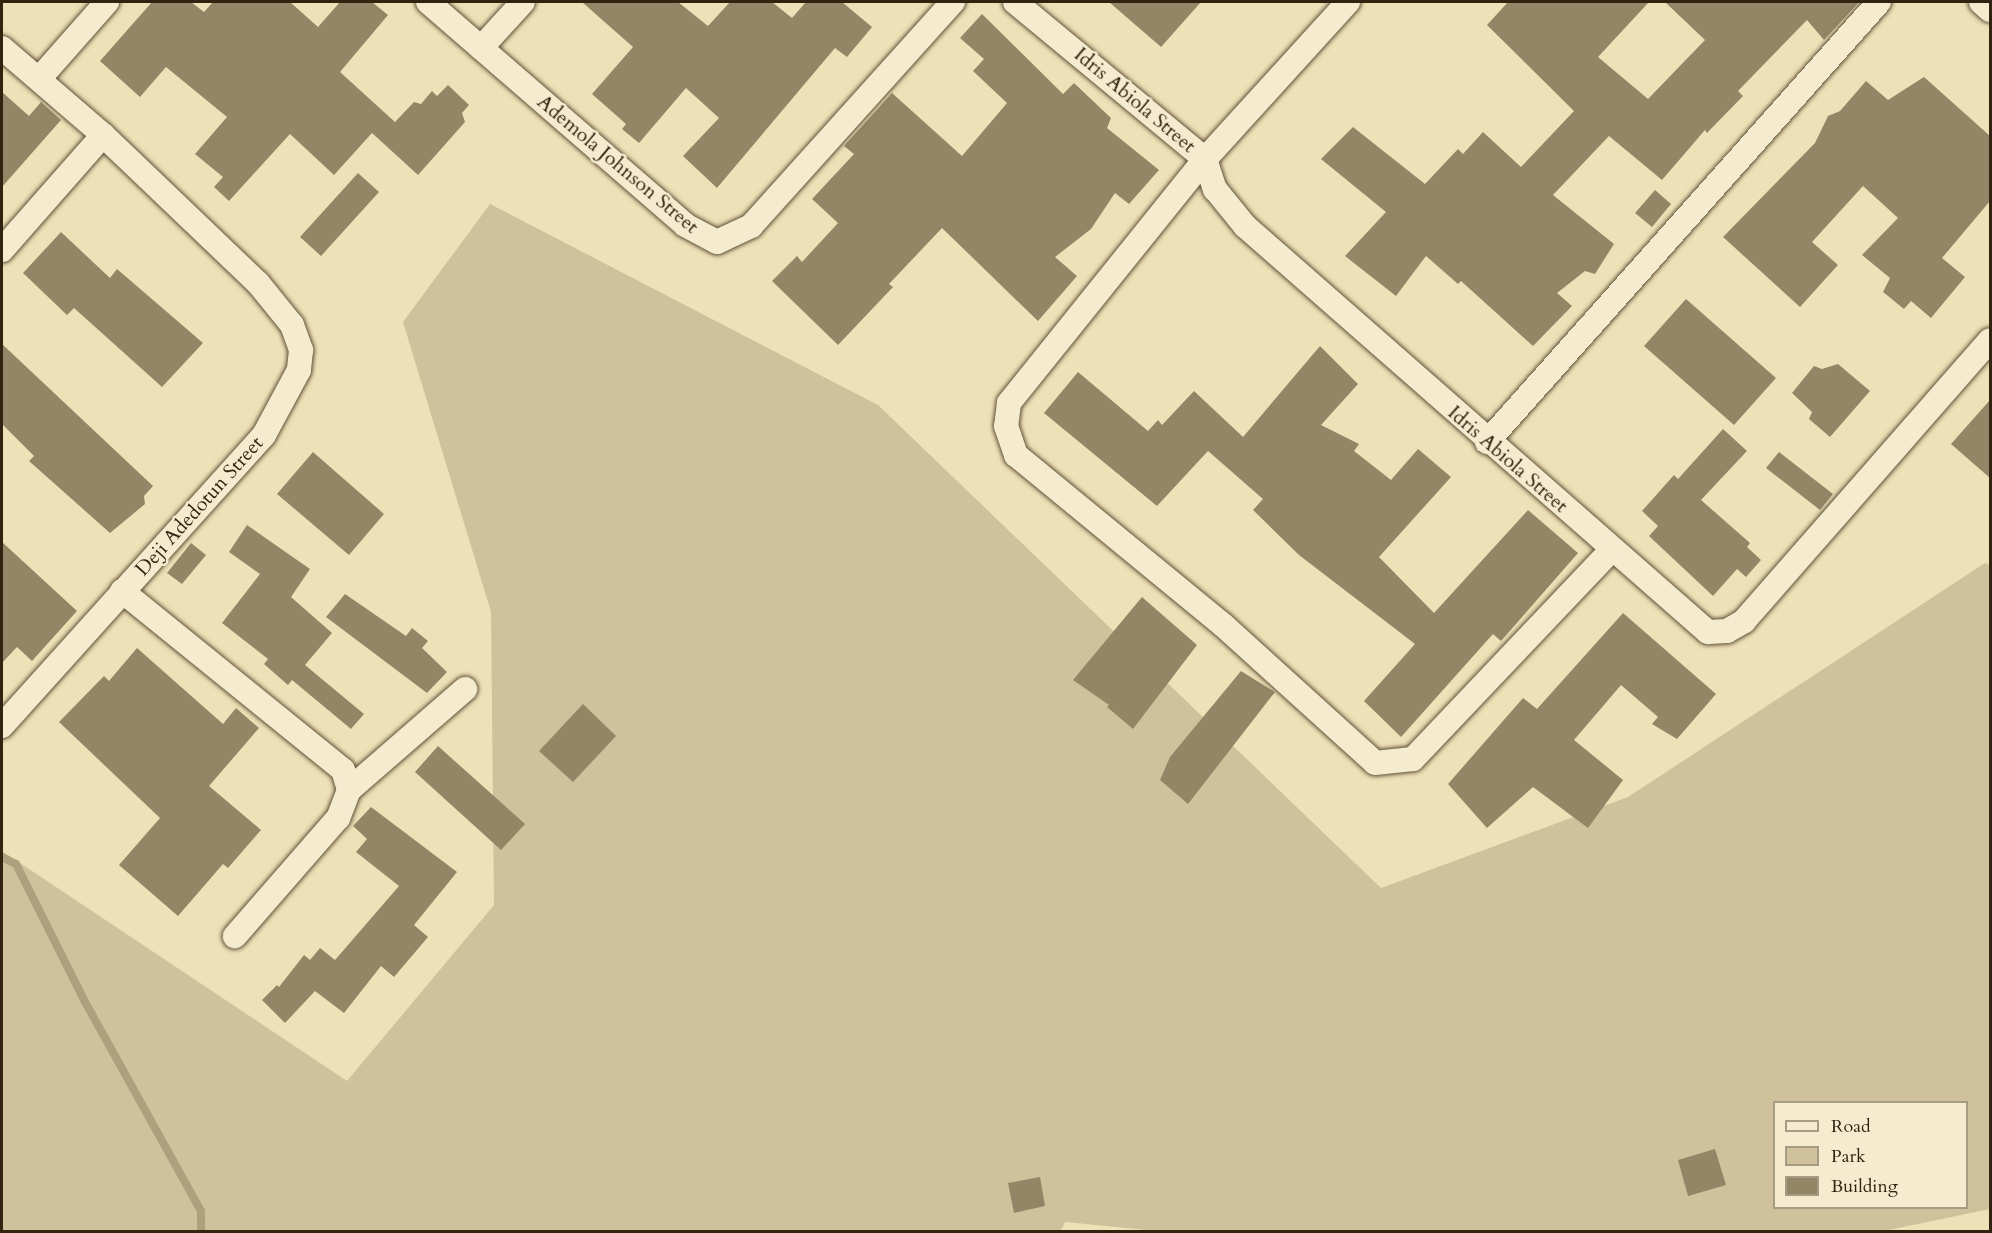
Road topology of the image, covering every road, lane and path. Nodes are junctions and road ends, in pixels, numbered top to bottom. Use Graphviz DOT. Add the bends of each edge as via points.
graph roads {
  1 [pos="106,2"];
  2 [pos="428,2"];
  3 [pos="523,2"];
  4 [pos="953,2"];
  5 [pos="1017,2"];
  6 [pos="1348,2"];
  7 [pos="1878,2"];
  8 [pos="1981,2"];
  9 [pos="1990,10"];
  10 [pos="2,48"];
  11 [pos="481,48"];
  12 [pos="39,80"];
  13 [pos="103,135"];
  14 [pos="1205,159"];
  15 [pos="2,250"];
  16 [pos="1990,340"];
  17 [pos="1488,442"];
  18 [pos="1612,549"];
  19 [pos="122,591"];
  20 [pos="465,689"];
  21 [pos="2,726"];
  22 [pos="349,790"];
  23 [pos="235,936"];
  1 -- 12 [label="street"];
  2 -- 11 [label="street, Ademola Johnson Street"];
  3 -- 11 [label="street"];
  4 -- 11 [label="street, Ademola Johnson Street" via="751,226 717,242 685,225"];
  5 -- 14 [label="street, Idris Abiola Street"];
  6 -- 14 [label="street"];
  7 -- 17 [label="street"];
  8 -- 9 [label="street"];
  10 -- 12 [label="street, Deji Adedotun Street"];
  12 -- 13 [label="street, Deji Adedotun Street"];
  13 -- 15 [label="street"];
  13 -- 19 [label="street, Deji Adedotun Street" via="258,283 292,325 301,350 300,370 264,435"];
  14 -- 17 [label="street, Idris Abiola Street" via="1215,189 1245,226"];
  14 -- 18 [label="street" via="1009,403 1006,426 1016,455 1223,625 1375,763 1413,759"];
  16 -- 18 [label="street, Idris Abiola Street" via="1744,621 1727,631 1708,632"];
  17 -- 18 [label="street, Idris Abiola Street"];
  19 -- 21 [label="street, Deji Adedotun Street"];
  19 -- 22 [label="street" via="343,770"];
  20 -- 22 [label="street"];
  22 -- 23 [label="street" via="338,818"];
}
